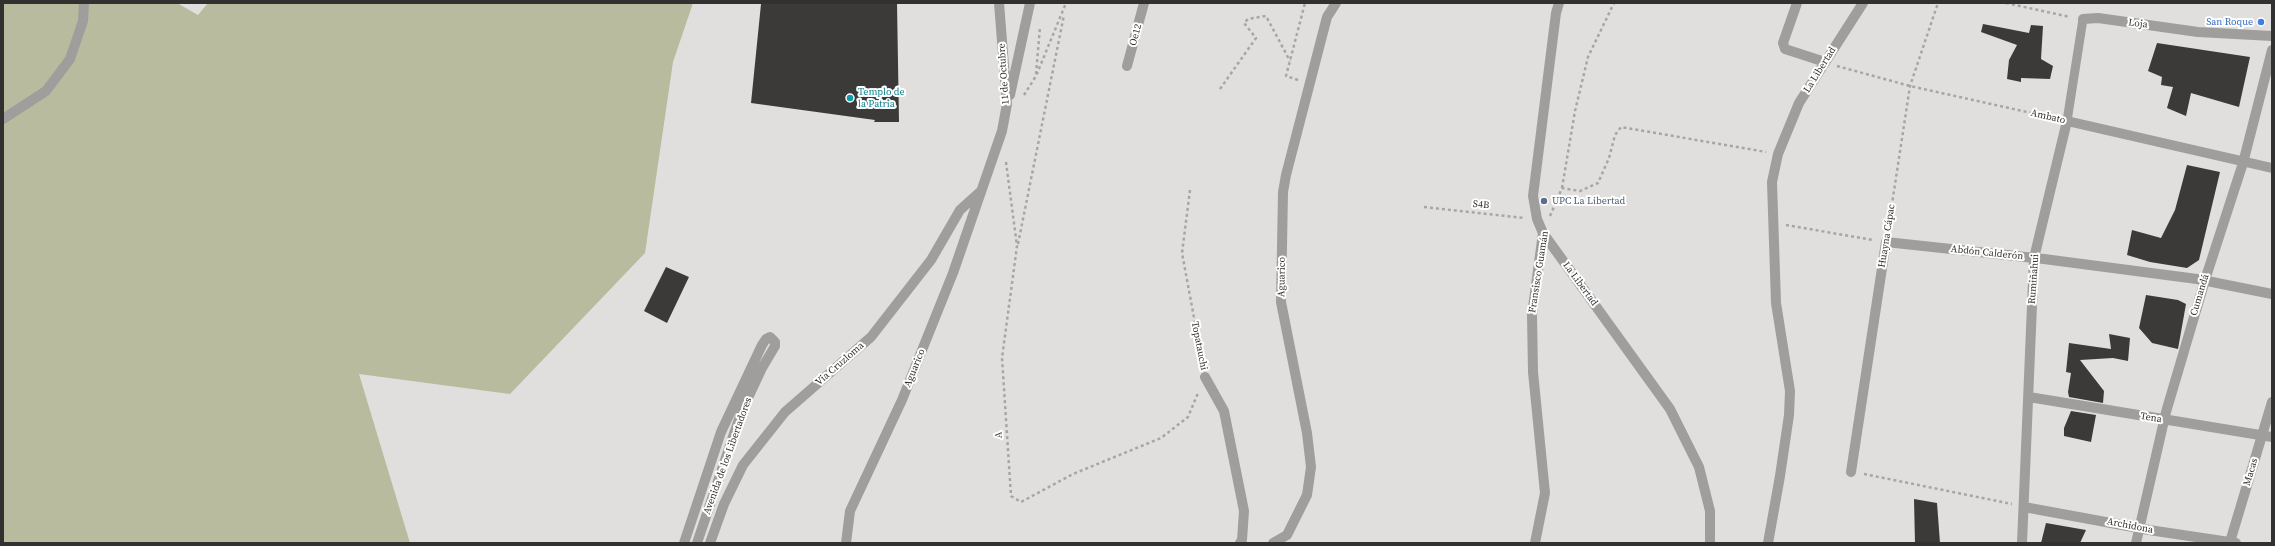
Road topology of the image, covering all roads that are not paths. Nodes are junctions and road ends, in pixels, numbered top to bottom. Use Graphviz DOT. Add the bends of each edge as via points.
graph roads {
  1 [pos="84,3"];
  2 [pos="999,3"];
  3 [pos="1030,3"];
  4 [pos="1144,3"];
  5 [pos="1336,3"];
  6 [pos="1559,3"];
  7 [pos="1797,3"];
  8 [pos="1863,3"];
  9 [pos="2082,19"];
  10 [pos="2272,36"];
  11 [pos="2272,50"];
  12 [pos="1825,62"];
  13 [pos="1127,66"];
  14 [pos="1007,104"];
  15 [pos="3,119"];
  16 [pos="2067,121"];
  17 [pos="2243,163"];
  18 [pos="2272,168"];
  19 [pos="982,190"];
  20 [pos="1543,233"];
  21 [pos="1886,242"];
  22 [pos="2034,258"];
  23 [pos="2205,280"];
  24 [pos="2272,294"];
  25 [pos="1205,377"];
  26 [pos="2029,397"];
  27 [pos="2272,402"];
  28 [pos="2164,420"];
  29 [pos="2267,437"];
  30 [pos="1851,472"];
  31 [pos="2024,507"];
  32 [pos="2140,528"];
  33 [pos="2233,542"];
  34 [pos="684,543"];
  35 [pos="697,543"];
  36 [pos="710,543"];
  37 [pos="846,543"];
  38 [pos="1240,543"];
  39 [pos="1273,543"];
  40 [pos="1535,543"];
  41 [pos="1710,543"];
  42 [pos="1768,543"];
  43 [pos="2022,543"];
  44 [pos="2136,543"];
  1 -- 15 [label="street" via="83,21 70,59 46,91"];
  2 -- 14 [label="street, 11 de Octubre"];
  3 -- 14 [label="street"];
  4 -- 13 [label="street, Oe12"];
  5 -- 39 [label="street, Aguarico" via="1327,18 1283,192 1281,302 1307,433 1311,467 1307,495 1286,534"];
  6 -- 20 [label="street, La Libertad" via="1533,196 1537,219"];
  7 -- 12 [label="street" via="1783,43 1785,49"];
  8 -- 12 [label="street, La Libertad"];
  9 -- 10 [label="street, Loja" via="2098,18 2198,32"];
  9 -- 16 [label="lane, Rumiñahui"];
  11 -- 17 [label="street, Cumandá"];
  12 -- 42 [label="street, La Libertad" via="1799,103 1778,154 1772,182 1776,304 1790,397"];
  14 -- 19 [label="street, 11 de Octubre" via="1002,131"];
  16 -- 17 [label="street, Ambato"];
  16 -- 22 [label="street, Rumiñahui"];
  17 -- 18 [label="street, Ambato"];
  17 -- 23 [label="street, Cumandá"];
  19 -- 36 [label="street, Via Cruzloma" via="960,210 931,260 871,337 785,412 743,465 724,504"];
  19 -- 37 [label="street, Aguarico" via="953,273 902,400 850,511"];
  20 -- 40 [label="street, Fransisco Guamán" via="1532,315 1533,372 1545,493"];
  20 -- 41 [label="street, La Libertad" via="1670,408 1699,467 1710,511"];
  21 -- 22 [label="street, Abdón Calderón"];
  21 -- 30 [label="street, Huayna Cápac"];
  22 -- 23 [label="street, Abdón Calderón"];
  22 -- 26 [label="street, Rumiñahui"];
  23 -- 24 [label="street, Abdón Calderón"];
  23 -- 28 [label="street, Cumandá"];
  25 -- 38 [label="street, Topatauchi" via="1224,411 1244,511"];
  26 -- 28 [label="street, Tena"];
  26 -- 31 [label="street, Rumiñahui"];
  27 -- 29 [label="street, Macas"];
  28 -- 29 [label="street, Tena"];
  28 -- 32 [label="street, Cumandá"];
  29 -- 33 [label="street, Macas"];
  31 -- 32 [label="street, Archidona"];
  31 -- 43 [label="street, Rumiñahui"];
  32 -- 33 [label="street, Archidona"];
  32 -- 44 [label="street, Cumandá"];
  34 -- 35 [label="street, Avenida de los Libertadores" via="721,432 762,345 766,338 770,338 775,342 775,346 741,413"];
}
